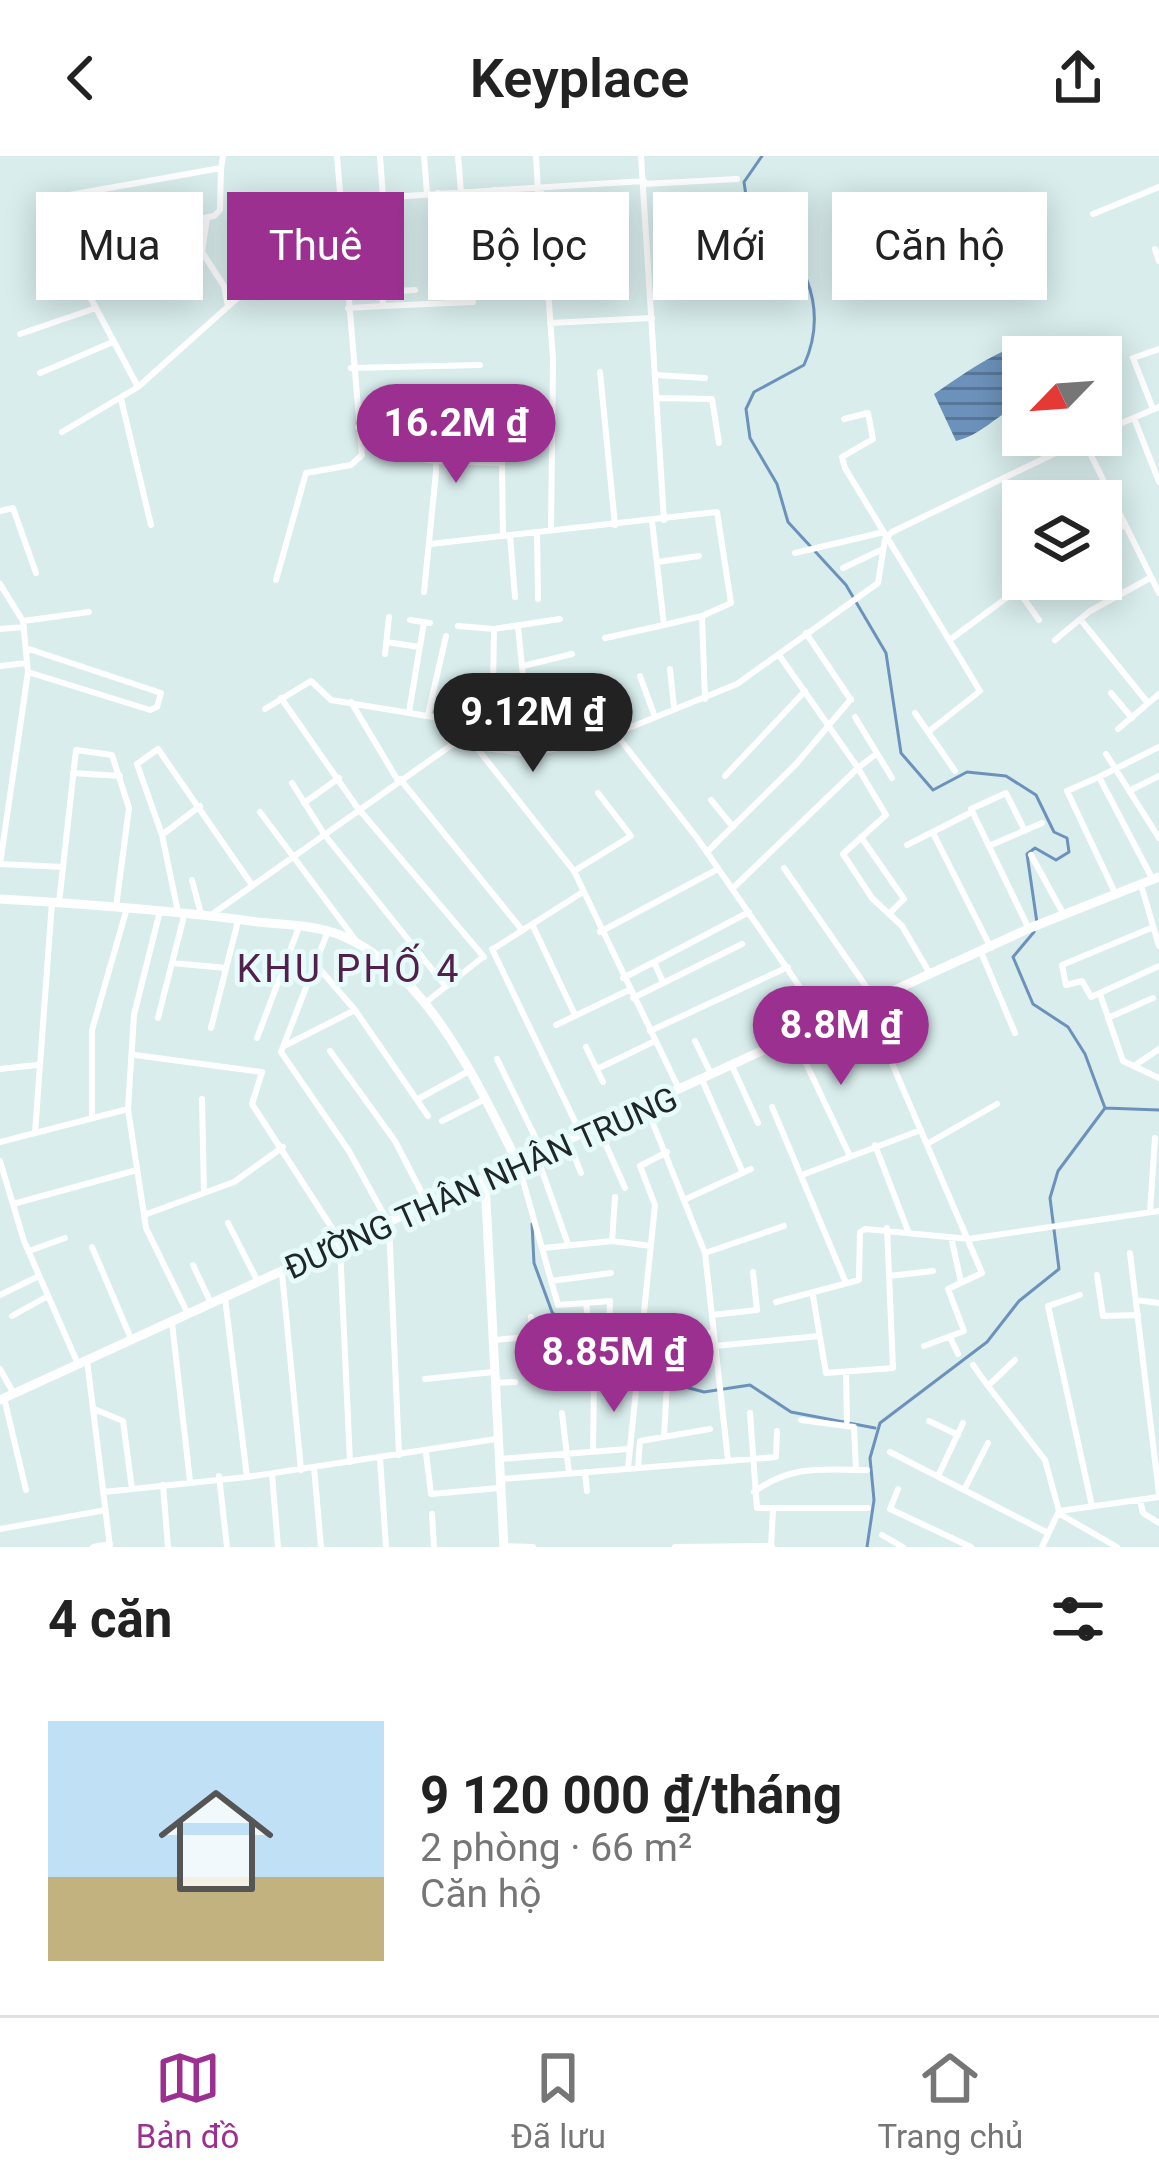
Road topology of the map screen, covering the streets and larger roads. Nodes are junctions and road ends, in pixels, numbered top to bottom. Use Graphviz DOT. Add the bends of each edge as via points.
graph roads {
  1 [pos="223,156"];
  2 [pos="337,156"];
  3 [pos="380,156"];
  4 [pos="424,156"];
  5 [pos="458,156"];
  6 [pos="536,156"];
  7 [pos="641,156"];
  8 [pos="221,168"];
  9 [pos="736,178"];
  10 [pos="644,183"];
  11 [pos="1159,187"];
  12 [pos="494,190"];
  13 [pos="93,191"];
  14 [pos="540,191"];
  15 [pos="87,192"];
  16 [pos="339,192"];
  17 [pos="379,192"];
  18 [pos="463,192"];
  19 [pos="427,194"];
  20 [pos="404,196"];
  21 [pos="1094,214"];
  22 [pos="207,218"];
  23 [pos="1155,249"];
  24 [pos="1159,261"];
  25 [pos="415,290"];
  26 [pos="404,291"];
  27 [pos="92,300"];
  28 [pos="239,300"];
  29 [pos="348,300"];
  30 [pos="383,300"];
  31 [pos="448,300"];
  32 [pos="473,302"];
  33 [pos="448,303"];
  34 [pos="228,306"];
  35 [pos="383,306"];
  36 [pos="96,308"];
  37 [pos="348,308"];
  38 [pos="652,318"];
  39 [pos="550,323"];
  40 [pos="20,334"];
  41 [pos="113,342"];
  42 [pos="1159,349"];
  43 [pos="480,365"];
  44 [pos="351,368"];
  45 [pos="40,373"];
  46 [pos="600,373"];
  47 [pos="656,375"];
  48 [pos="705,378"];
  49 [pos="138,387"];
  50 [pos="657,398"];
  51 [pos="121,399"];
  52 [pos="1156,408"];
  53 [pos="844,418"];
  54 [pos="1134,418"];
  55 [pos="1122,423"];
  56 [pos="508,424"];
  57 [pos="428,426"];
  58 [pos="358,427"];
  59 [pos="62,432"];
  60 [pos="719,443"];
  61 [pos="1049,456"];
  62 [pos="1091,456"];
  63 [pos="436,461"];
  64 [pos="1159,482"];
  65 [pos="0,511"];
  66 [pos="664,520"];
  67 [pos="652,521"];
  68 [pos="151,525"];
  69 [pos="615,525"];
  70 [pos="1124,525"];
  71 [pos="551,530"];
  72 [pos="537,532"];
  73 [pos="506,536"];
  74 [pos="883,540"];
  75 [pos="430,544"];
  76 [pos="795,553"];
  77 [pos="699,556"];
  78 [pos="657,562"];
  79 [pos="843,568"];
  80 [pos="35,573"];
  81 [pos="1150,578"];
  82 [pos="276,580"];
  83 [pos="0,584"];
  84 [pos="424,592"];
  85 [pos="1159,593"];
  86 [pos="515,597"];
  87 [pos="538,599"];
  88 [pos="1004,600"];
  89 [pos="1024,600"];
  90 [pos="88,611"];
  91 [pos="702,616"];
  92 [pos="389,617"];
  93 [pos="560,619"];
  94 [pos="1080,619"];
  95 [pos="410,620"];
  96 [pos="1039,620"];
  97 [pos="23,624"];
  98 [pos="664,625"];
  99 [pos="458,626"];
  100 [pos="518,627"];
  101 [pos="0,629"];
  102 [pos="494,629"];
  103 [pos="806,633"];
  104 [pos="446,636"];
  105 [pos="605,638"];
  106 [pos="951,639"];
  107 [pos="1055,640"];
  108 [pos="387,642"];
  109 [pos="419,647"];
  110 [pos="26,648"];
  111 [pos="386,654"];
  112 [pos="572,654"];
  113 [pos="778,655"];
  114 [pos="0,665"];
  115 [pos="523,666"];
  116 [pos="27,668"];
  117 [pos="670,669"];
  118 [pos="640,676"];
  119 [pos="593,689"];
  120 [pos="806,691"];
  121 [pos="1111,693"];
  122 [pos="1159,694"];
  123 [pos="568,696"];
  124 [pos="280,698"];
  125 [pos="705,699"];
  126 [pos="351,702"];
  127 [pos="1148,703"];
  128 [pos="527,706"];
  129 [pos="265,709"];
  130 [pos="674,709"];
  131 [pos="409,712"];
  132 [pos="915,712"];
  133 [pos="428,715"];
  134 [pos="655,717"];
  135 [pos="855,717"];
  136 [pos="1132,718"];
  137 [pos="829,722"];
  138 [pos="1118,729"];
  139 [pos="928,732"];
  140 [pos="612,734"];
  141 [pos="473,742"];
  142 [pos="453,744"];
  143 [pos="492,746"];
  144 [pos="1159,747"];
  145 [pos="531,754"];
  146 [pos="876,754"];
  147 [pos="1106,754"];
  148 [pos="1119,767"];
  149 [pos="857,768"];
  150 [pos="955,771"];
  151 [pos="74,773"];
  152 [pos="120,776"];
  153 [pos="725,776"];
  154 [pos="1159,776"];
  155 [pos="1099,777"];
  156 [pos="339,778"];
  157 [pos="398,778"];
  158 [pos="892,778"];
  159 [pos="292,783"];
  160 [pos="1133,789"];
  161 [pos="598,793"];
  162 [pos="711,800"];
  163 [pos="304,803"];
  164 [pos="200,806"];
  165 [pos="357,807"];
  166 [pos="260,812"];
  167 [pos="972,812"];
  168 [pos="1042,823"];
  169 [pos="1156,825"];
  170 [pos="733,826"];
  171 [pos="1025,831"];
  172 [pos="933,832"];
  173 [pos="324,834"];
  174 [pos="162,835"];
  175 [pos="860,836"];
  176 [pos="1159,838"];
  177 [pos="907,844"];
  178 [pos="989,846"];
  179 [pos="707,852"];
  180 [pos="1031,855"];
  181 [pos="292,858"];
  182 [pos="0,864"];
  183 [pos="63,867"];
  184 [pos="784,868"];
  185 [pos="718,869"];
  186 [pos="574,872"];
  187 [pos="1156,878"];
  188 [pos="192,880"];
  189 [pos="252,885"];
  190 [pos="1141,885"];
  191 [pos="732,889"];
  192 [pos="583,892"];
  193 [pos="1116,895"];
  194 [pos="0,899"];
  195 [pos="56,902"];
  196 [pos="122,908"];
  197 [pos="160,910"];
  198 [pos="182,912"];
  199 [pos="749,912"];
  200 [pos="206,914"];
  201 [pos="889,914"];
  202 [pos="1064,915"];
  203 [pos="239,919"];
  204 [pos="532,924"];
  205 [pos="299,927"];
  206 [pos="1033,927"];
  207 [pos="1151,928"];
  208 [pos="522,930"];
  209 [pos="328,932"];
  210 [pos="600,932"];
  211 [pos="742,944"];
  212 [pos="358,946"];
  213 [pos="1159,946"];
  214 [pos="492,949"];
  215 [pos="986,950"];
  216 [pos="484,957"];
  217 [pos="172,962"];
  218 [pos="654,962"];
  219 [pos="317,966"];
  220 [pos="1159,966"];
  221 [pos="788,967"];
  222 [pos="226,968"];
  223 [pos="931,975"];
  224 [pos="623,978"];
  225 [pos="662,982"];
  226 [pos="446,987"];
  227 [pos="631,994"];
  228 [pos="1100,994"];
  229 [pos="1153,998"];
  230 [pos="871,1003"];
  231 [pos="425,1004"];
  232 [pos="355,1010"];
  233 [pos="575,1015"];
  234 [pos="158,1018"];
  235 [pos="1108,1018"];
  236 [pos="556,1025"];
  237 [pos="826,1025"];
  238 [pos="211,1028"];
  239 [pos="650,1031"];
  240 [pos="1016,1033"];
  241 [pos="257,1038"];
  242 [pos="795,1040"];
  243 [pos="655,1041"];
  244 [pos="695,1041"];
  245 [pos="283,1046"];
  246 [pos="586,1047"];
  247 [pos="1159,1049"];
  248 [pos="330,1052"];
  249 [pos="134,1055"];
  250 [pos="497,1059"];
  251 [pos="37,1065"];
  252 [pos="1134,1066"];
  253 [pos="733,1068"];
  254 [pos="597,1069"];
  255 [pos="0,1070"];
  256 [pos="471,1070"];
  257 [pos="1159,1078"];
  258 [pos="708,1080"];
  259 [pos="603,1082"];
  260 [pos="681,1092"];
  261 [pos="202,1099"];
  262 [pos="418,1099"];
  263 [pos="485,1099"];
  264 [pos="997,1103"];
  265 [pos="646,1106"];
  266 [pos="772,1107"];
  267 [pos="128,1109"];
  268 [pos="428,1116"];
  269 [pos="92,1118"];
  270 [pos="442,1121"];
  271 [pos="758,1123"];
  272 [pos="598,1127"];
  273 [pos="921,1130"];
  274 [pos="35,1133"];
  275 [pos="581,1134"];
  276 [pos="1155,1138"];
  277 [pos="568,1140"];
  278 [pos="0,1142"];
  279 [pos="927,1144"];
  280 [pos="875,1145"];
  281 [pos="283,1147"];
  282 [pos="667,1152"];
  283 [pos="539,1153"];
  284 [pos="849,1154"];
  285 [pos="0,1161"];
  286 [pos="518,1163"];
  287 [pos="137,1169"];
  288 [pos="581,1173"];
  289 [pos="802,1175"];
  290 [pos="485,1181"];
  291 [pos="625,1188"];
  292 [pos="204,1193"];
  293 [pos="615,1197"];
  294 [pos="686,1199"];
  295 [pos="13,1204"];
  296 [pos="429,1207"];
  297 [pos="1154,1212"];
  298 [pos="144,1215"];
  299 [pos="228,1223"];
  300 [pos="388,1223"];
  301 [pos="784,1226"];
  302 [pos="887,1228"];
  303 [pos="908,1231"];
  304 [pos="951,1237"];
  305 [pos="65,1238"];
  306 [pos="969,1239"];
  307 [pos="612,1241"];
  308 [pos="568,1244"];
  309 [pos="341,1246"];
  310 [pos="651,1246"];
  311 [pos="92,1247"];
  312 [pos="544,1248"];
  313 [pos="28,1251"];
  314 [pos="704,1253"];
  315 [pos="1130,1253"];
  316 [pos="193,1265"];
  317 [pos="933,1271"];
  318 [pos="753,1272"];
  319 [pos="283,1273"];
  320 [pos="611,1273"];
  321 [pos="1097,1275"];
  322 [pos="38,1276"];
  323 [pos="889,1276"];
  324 [pos="551,1281"];
  325 [pos="961,1282"];
  326 [pos="259,1283"];
  327 [pos="846,1283"];
  328 [pos="0,1295"];
  329 [pos="1080,1295"];
  330 [pos="48,1296"];
  331 [pos="813,1296"];
  332 [pos="225,1298"];
  333 [pos="1136,1300"];
  334 [pos="776,1302"];
  335 [pos="586,1303"];
  336 [pos="1159,1303"];
  337 [pos="212,1304"];
  338 [pos="712,1315"];
  339 [pos="1138,1315"];
  340 [pos="13,1316"];
  341 [pos="188,1316"];
  342 [pos="531,1317"];
  343 [pos="172,1323"];
  344 [pos="609,1332"];
  345 [pos="713,1332"];
  346 [pos="567,1333"];
  347 [pos="532,1336"];
  348 [pos="673,1336"];
  349 [pos="818,1336"];
  350 [pos="950,1337"];
  351 [pos="644,1339"];
  352 [pos="492,1340"];
  353 [pos="132,1341"];
  354 [pos="715,1346"];
  355 [pos="924,1346"];
  356 [pos="958,1354"];
  357 [pos="716,1358"];
  358 [pos="1016,1360"];
  359 [pos="641,1361"];
  360 [pos="83,1362"];
  361 [pos="675,1364"];
  362 [pos="973,1365"];
  363 [pos="0,1369"];
  364 [pos="846,1372"];
  365 [pos="494,1377"];
  366 [pos="594,1378"];
  367 [pos="425,1379"];
  368 [pos="515,1382"];
  369 [pos="988,1386"];
  370 [pos="6,1398"];
  371 [pos="94,1408"];
  372 [pos="562,1413"];
  373 [pos="750,1413"];
  374 [pos="801,1420"];
  375 [pos="847,1420"];
  376 [pos="929,1421"];
  377 [pos="963,1424"];
  378 [pos="710,1429"];
  379 [pos="777,1431"];
  380 [pos="958,1435"];
  381 [pos="664,1436"];
  382 [pos="496,1439"];
  383 [pos="988,1443"];
  384 [pos="628,1449"];
  385 [pos="593,1451"];
  386 [pos="426,1452"];
  387 [pos="890,1452"];
  388 [pos="567,1453"];
  389 [pos="399,1455"];
  390 [pos="380,1458"];
  391 [pos="750,1458"];
  392 [pos="498,1459"];
  393 [pos="728,1460"];
  394 [pos="350,1462"];
  395 [pos="638,1467"];
  396 [pos="314,1468"];
  397 [pos="628,1468"];
  398 [pos="867,1469"];
  399 [pos="301,1470"];
  400 [pos="856,1470"];
  401 [pos="585,1472"];
  402 [pos="569,1473"];
  403 [pos="272,1474"];
  404 [pos="220,1476"];
  405 [pos="938,1476"];
  406 [pos="247,1477"];
  407 [pos="190,1480"];
  408 [pos="499,1484"];
  409 [pos="163,1485"];
  410 [pos="132,1489"];
  411 [pos="965,1489"];
  412 [pos="26,1490"];
  413 [pos="898,1490"];
  414 [pos="587,1491"];
  415 [pos="104,1492"];
  416 [pos="754,1492"];
  417 [pos="1159,1496"];
  418 [pos="1140,1500"];
  419 [pos="1092,1506"];
  420 [pos="868,1508"];
  421 [pos="773,1509"];
  422 [pos="106,1510"];
  423 [pos="1059,1512"];
  424 [pos="431,1514"];
  425 [pos="1159,1523"];
  426 [pos="0,1529"];
  427 [pos="1048,1533"];
  428 [pos="882,1535"];
  429 [pos="110,1546"];
  430 [pos="772,1546"];
  431 [pos="93,1547"];
  432 [pos="168,1547"];
  433 [pos="226,1547"];
  434 [pos="278,1547"];
  435 [pos="322,1547"];
  436 [pos="386,1547"];
  437 [pos="434,1547"];
  438 [pos="504,1547"];
  439 [pos="533,1547"];
  440 [pos="675,1547"];
  441 [pos="902,1547"];
  442 [pos="971,1547"];
  443 [pos="1042,1547"];
  444 [pos="1117,1547"];
  1 -- 8 [label="street"];
  2 -- 16 [label="street"];
  3 -- 17 [label="street"];
  4 -- 19 [label="street"];
  5 -- 18 [label="street"];
  6 -- 14 [label="street"];
  7 -- 10 [label="street"];
  8 -- 13 [label="street"];
  8 -- 22 [label="street" via="220,210"];
  9 -- 10 [label="street"];
  10 -- 14 [label="street"];
  10 -- 38 [label="street"];
  11 -- 21 [label="street"];
  12 -- 14 [label="street"];
  12 -- 18 [label="street"];
  13 -- 15 [label="street"];
  13 -- 22 [label="street" via="72,244"];
  14 -- 39 [label="street"];
  19 -- 20 [label="street"];
  22 -- 34 [label="street" via="202,252"];
  23 -- 24 [label="street"];
  25 -- 26 [label="street"];
  27 -- 36 [label="street"];
  28 -- 34 [label="street"];
  29 -- 37 [label="street"];
  30 -- 35 [label="street"];
  31 -- 33 [label="street"];
  32 -- 33 [label="street"];
  33 -- 35 [label="street"];
  34 -- 49 [label="street"];
  35 -- 37 [label="street"];
  36 -- 40 [label="street"];
  36 -- 41 [label="street"];
  37 -- 44 [label="street"];
  38 -- 39 [label="street"];
  38 -- 47 [label="street"];
  39 -- 71 [label="street"];
  41 -- 45 [label="street"];
  41 -- 49 [label="street"];
  42 -- 52 [label="street" via="1133,358"];
  43 -- 44 [label="street"];
  44 -- 58 [label="street"];
  46 -- 69 [label="street"];
  47 -- 48 [label="street"];
  47 -- 50 [label="street"];
  49 -- 51 [label="street"];
  50 -- 60 [label="street" via="712,399"];
  50 -- 66 [label="street"];
  51 -- 59 [label="street"];
  51 -- 68 [label="street"];
  52 -- 54 [label="street"];
  53 -- 74 [label="street" via="866,412 875,430 871,443 842,462"];
  54 -- 55 [label="street"];
  54 -- 64 [label="street"];
  56 -- 57 [label="street"];
  57 -- 58 [label="street"];
  57 -- 63 [label="street" via="422,459"];
  58 -- 82 [label="street" via="358,461 306,473"];
  61 -- 74 [label="street"];
  62 -- 70 [label="street"];
  63 -- 73 [label="street" via="502,463"];
  63 -- 75 [label="street"];
  65 -- 80 [label="street" via="13,508"];
  66 -- 67 [label="street"];
  66 -- 91 [label="street" via="721,515 731,603"];
  67 -- 69 [label="street"];
  67 -- 78 [label="street"];
  69 -- 71 [label="street"];
  70 -- 81 [label="street"];
  71 -- 72 [label="street"];
  72 -- 73 [label="street"];
  72 -- 87 [label="street"];
  73 -- 75 [label="street"];
  73 -- 86 [label="street"];
  74 -- 76 [label="street"];
  74 -- 79 [label="street"];
  74 -- 103 [label="street" via="880,581"];
  74 -- 106 [label="street"];
  75 -- 84 [label="street"];
  77 -- 78 [label="street"];
  78 -- 98 [label="street"];
  81 -- 85 [label="street"];
  81 -- 94 [label="street"];
  83 -- 97 [label="street"];
  88 -- 106 [label="street"];
  89 -- 96 [label="street"];
  90 -- 97 [label="street"];
  91 -- 98 [label="street"];
  91 -- 125 [label="street"];
  92 -- 108 [label="street"];
  93 -- 100 [label="street"];
  94 -- 107 [label="street"];
  94 -- 127 [label="street"];
  95 -- 109 [label="street" via="427,623"];
  97 -- 101 [label="street"];
  97 -- 110 [label="street"];
  98 -- 105 [label="street"];
  99 -- 102 [label="street"];
  100 -- 102 [label="street"];
  100 -- 115 [label="street"];
  102 -- 143 [label="street"];
  103 -- 113 [label="street"];
  103 -- 137 [label="street" via="852,701"];
  104 -- 133 [label="street"];
  106 -- 139 [label="street" via="980,692"];
  108 -- 109 [label="street"];
  108 -- 111 [label="street"];
  109 -- 131 [label="street"];
  110 -- 116 [label="street"];
  110 -- 116 [label="street" via="161,693 150,710"];
  112 -- 115 [label="street"];
  113 -- 120 [label="street"];
  113 -- 125 [label="street"];
  114 -- 116 [label="street"];
  115 -- 128 [label="street"];
  116 -- 182 [label="street"];
  117 -- 130 [label="street"];
  118 -- 134 [label="street"];
  119 -- 140 [label="street"];
  120 -- 137 [label="street"];
  120 -- 153 [label="street"];
  121 -- 136 [label="street"];
  122 -- 127 [label="street"];
  123 -- 128 [label="street"];
  124 -- 126 [label="street" via="311,681 327,699"];
  124 -- 129 [label="street"];
  124 -- 156 [label="street"];
  125 -- 130 [label="street"];
  126 -- 131 [label="street"];
  126 -- 157 [label="street"];
  127 -- 136 [label="street"];
  128 -- 145 [label="street"];
  130 -- 134 [label="street"];
  131 -- 133 [label="street"];
  132 -- 139 [label="street"];
  133 -- 142 [label="street" via="448,722"];
  134 -- 140 [label="street"];
  135 -- 146 [label="street"];
  136 -- 138 [label="street"];
  137 -- 149 [label="street"];
  137 -- 170 [label="street"];
  139 -- 150 [label="street"];
  140 -- 145 [label="street"];
  140 -- 179 [label="street"];
  141 -- 142 [label="street"];
  141 -- 143 [label="street"];
  141 -- 186 [label="street"];
  142 -- 157 [label="street"];
  143 -- 145 [label="street"];
  144 -- 148 [label="street"];
  146 -- 149 [label="street"];
  146 -- 158 [label="street"];
  147 -- 148 [label="street"];
  148 -- 155 [label="street"];
  148 -- 160 [label="street"];
  149 -- 175 [label="street" via="886,813"];
  149 -- 191 [label="street"];
  151 -- 152 [label="street"];
  151 -- 152 [label="street" via="82,748 108,752"];
  151 -- 183 [label="street"];
  152 -- 196 [label="street" via="129,808"];
  154 -- 160 [label="street"];
  155 -- 187 [label="street"];
  155 -- 193 [label="street" via="1067,790"];
  156 -- 163 [label="street"];
  156 -- 165 [label="street"];
  157 -- 165 [label="street"];
  157 -- 208 [label="street"];
  159 -- 163 [label="street"];
  160 -- 169 [label="street"];
  161 -- 186 [label="street" via="631,836"];
  162 -- 170 [label="street"];
  163 -- 173 [label="street"];
  164 -- 174 [label="street"];
  164 -- 174 [label="street" via="162,750 137,760"];
  164 -- 189 [label="street"];
  165 -- 173 [label="street"];
  165 -- 216 [label="street"];
  166 -- 181 [label="street"];
  167 -- 171 [label="street" via="1006,793"];
  167 -- 172 [label="street"];
  167 -- 178 [label="street"];
  168 -- 171 [label="street"];
  169 -- 176 [label="street"];
  170 -- 179 [label="street"];
  171 -- 178 [label="street"];
  172 -- 177 [label="street"];
  172 -- 215 [label="street"];
  173 -- 181 [label="street"];
  173 -- 226 [label="street"];
  174 -- 198 [label="street"];
  175 -- 201 [label="street" via="904,899"];
  175 -- 201 [label="street" via="843,854"];
  178 -- 206 [label="street"];
  179 -- 185 [label="street"];
  180 -- 202 [label="street"];
  181 -- 189 [label="street"];
  181 -- 212 [label="street"];
  182 -- 183 [label="street"];
  183 -- 195 [label="street"];
  184 -- 230 [label="street"];
  185 -- 191 [label="street"];
  185 -- 210 [label="street"];
  186 -- 192 [label="street"];
  187 -- 190 [label="street, ĐƯỜNG THÂN NHÂN TRUNG"];
  188 -- 200 [label="street"];
  189 -- 200 [label="street"];
  190 -- 193 [label="street, ĐƯỜNG THÂN NHÂN TRUNG"];
  190 -- 207 [label="street"];
  191 -- 199 [label="street"];
  192 -- 204 [label="street"];
  192 -- 210 [label="street"];
  193 -- 202 [label="street, ĐƯỜNG THÂN NHÂN TRUNG"];
  194 -- 195 [label="street"];
  195 -- 196 [label="street"];
  195 -- 251 [label="street"];
  196 -- 197 [label="street"];
  196 -- 269 [label="street" via="92,1030"];
  197 -- 198 [label="street"];
  197 -- 249 [label="street" via="134,1015"];
  198 -- 200 [label="street"];
  198 -- 217 [label="street"];
  199 -- 218 [label="street"];
  199 -- 221 [label="street"];
  200 -- 203 [label="street"];
  201 -- 223 [label="street"];
  202 -- 206 [label="street, ĐƯỜNG THÂN NHÂN TRUNG"];
  203 -- 205 [label="street"];
  203 -- 222 [label="street"];
  204 -- 208 [label="street"];
  204 -- 233 [label="street"];
  205 -- 209 [label="street"];
  205 -- 241 [label="street"];
  206 -- 215 [label="street, ĐƯỜNG THÂN NHÂN TRUNG"];
  207 -- 213 [label="street"];
  207 -- 228 [label="street" via="1062,965 1067,986 1081,980 1089,995"];
  208 -- 214 [label="street"];
  209 -- 212 [label="street"];
  209 -- 219 [label="street"];
  210 -- 224 [label="street"];
  211 -- 225 [label="street"];
  212 -- 231 [label="street"];
  214 -- 216 [label="street"];
  214 -- 275 [label="street"];
  215 -- 223 [label="street, ĐƯỜNG THÂN NHÂN TRUNG"];
  215 -- 240 [label="street"];
  216 -- 226 [label="street"];
  217 -- 222 [label="street"];
  217 -- 234 [label="street"];
  218 -- 224 [label="street"];
  218 -- 225 [label="street"];
  219 -- 232 [label="street"];
  219 -- 245 [label="street"];
  220 -- 228 [label="street"];
  221 -- 237 [label="street"];
  221 -- 239 [label="street"];
  222 -- 238 [label="street"];
  223 -- 230 [label="street, ĐƯỜNG THÂN NHÂN TRUNG"];
  224 -- 227 [label="street"];
  225 -- 227 [label="street"];
  226 -- 231 [label="street"];
  227 -- 233 [label="street"];
  227 -- 239 [label="street"];
  228 -- 235 [label="street"];
  229 -- 235 [label="street"];
  230 -- 237 [label="street, ĐƯỜNG THÂN NHÂN TRUNG"];
  230 -- 273 [label="street"];
  231 -- 256 [label="street"];
  232 -- 245 [label="street"];
  232 -- 262 [label="street"];
  233 -- 236 [label="street"];
  235 -- 252 [label="street" via="1116,1050"];
  237 -- 242 [label="street, ĐƯỜNG THÂN NHÂN TRUNG"];
  239 -- 243 [label="street"];
  242 -- 253 [label="street, ĐƯỜNG THÂN NHÂN TRUNG"];
  242 -- 284 [label="street"];
  243 -- 254 [label="street"];
  243 -- 260 [label="street"];
  244 -- 258 [label="street"];
  245 -- 300 [label="street"];
  246 -- 254 [label="street"];
  247 -- 252 [label="street"];
  248 -- 296 [label="street" via="394,1141"];
  249 -- 267 [label="street"];
  249 -- 281 [label="street" via="261,1071 252,1104"];
  250 -- 283 [label="street"];
  251 -- 255 [label="street"];
  251 -- 274 [label="street"];
  252 -- 257 [label="street"];
  253 -- 258 [label="street, ĐƯỜNG THÂN NHÂN TRUNG"];
  253 -- 271 [label="street"];
  254 -- 259 [label="street"];
  256 -- 262 [label="street"];
  256 -- 263 [label="street"];
  258 -- 260 [label="street, ĐƯỜNG THÂN NHÂN TRUNG"];
  258 -- 294 [label="street" via="747,1171"];
  260 -- 265 [label="street, ĐƯỜNG THÂN NHÂN TRUNG"];
  261 -- 292 [label="street"];
  262 -- 268 [label="street"];
  263 -- 270 [label="street"];
  263 -- 286 [label="street"];
  264 -- 279 [label="street"];
  265 -- 272 [label="street, ĐƯỜNG THÂN NHÂN TRUNG"];
  265 -- 282 [label="street"];
  266 -- 289 [label="street"];
  267 -- 269 [label="street"];
  267 -- 287 [label="street"];
  269 -- 274 [label="street"];
  272 -- 275 [label="street, ĐƯỜNG THÂN NHÂN TRUNG"];
  272 -- 291 [label="street"];
  273 -- 279 [label="street"];
  273 -- 280 [label="street"];
  274 -- 278 [label="street"];
  275 -- 277 [label="street, ĐƯỜNG THÂN NHÂN TRUNG"];
  276 -- 297 [label="street"];
  277 -- 283 [label="street, ĐƯỜNG THÂN NHÂN TRUNG"];
  277 -- 288 [label="street"];
  279 -- 306 [label="street"];
  280 -- 284 [label="street"];
  280 -- 303 [label="street"];
  281 -- 292 [label="street"];
  281 -- 309 [label="street"];
  282 -- 294 [label="street"];
  282 -- 310 [label="street" via="640,1166 656,1205"];
  283 -- 286 [label="street, ĐƯỜNG THÂN NHÂN TRUNG"];
  283 -- 308 [label="street"];
  284 -- 289 [label="street"];
  285 -- 295 [label="street"];
  286 -- 290 [label="street, ĐƯỜNG THÂN NHÂN TRUNG"];
  286 -- 312 [label="street"];
  287 -- 295 [label="street"];
  287 -- 298 [label="street"];
  289 -- 327 [label="street"];
  290 -- 296 [label="street, ĐƯỜNG THÂN NHÂN TRUNG"];
  290 -- 352 [label="street"];
  292 -- 298 [label="street"];
  293 -- 307 [label="street"];
  294 -- 314 [label="street"];
  295 -- 313 [label="street"];
  296 -- 300 [label="street, ĐƯỜNG THÂN NHÂN TRUNG"];
  297 -- 306 [label="street"];
  298 -- 341 [label="street"];
  299 -- 326 [label="street"];
  300 -- 309 [label="street, ĐƯỜNG THÂN NHÂN TRUNG"];
  300 -- 389 [label="street"];
  301 -- 314 [label="street"];
  302 -- 303 [label="street"];
  302 -- 323 [label="street"];
  302 -- 327 [label="street" via="861,1230 861,1279"];
  303 -- 304 [label="street"];
  304 -- 306 [label="street"];
  304 -- 325 [label="street"];
  305 -- 313 [label="street"];
  306 -- 325 [label="street" via="982,1274"];
  307 -- 308 [label="street"];
  307 -- 310 [label="street"];
  308 -- 312 [label="street"];
  309 -- 319 [label="street, ĐƯỜNG THÂN NHÂN TRUNG"];
  309 -- 394 [label="street"];
  310 -- 351 [label="street"];
  311 -- 353 [label="street"];
  312 -- 324 [label="street"];
  313 -- 322 [label="street"];
  314 -- 338 [label="street"];
  315 -- 333 [label="street"];
  316 -- 337 [label="street"];
  317 -- 323 [label="street"];
  318 -- 338 [label="street" via="757,1310"];
  319 -- 326 [label="street, ĐƯỜNG THÂN NHÂN TRUNG"];
  319 -- 399 [label="street"];
  320 -- 324 [label="street"];
  321 -- 339 [label="street" via="1103,1316"];
  322 -- 328 [label="street"];
  322 -- 330 [label="street"];
  323 -- 364 [label="street" via="893,1368"];
  324 -- 335 [label="street" via="560,1306"];
  325 -- 350 [label="street" via="948,1291 964,1331"];
  326 -- 332 [label="street, ĐƯỜNG THÂN NHÂN TRUNG"];
  327 -- 331 [label="street"];
  329 -- 419 [label="street" via="1048,1306"];
  330 -- 340 [label="street"];
  330 -- 360 [label="street"];
  331 -- 334 [label="street"];
  331 -- 349 [label="street"];
  332 -- 337 [label="street, ĐƯỜNG THÂN NHÂN TRUNG"];
  332 -- 406 [label="street"];
  333 -- 336 [label="street"];
  333 -- 339 [label="street"];
  335 -- 344 [label="street" via="610,1301"];
  335 -- 359 [label="street" via="589,1349"];
  337 -- 341 [label="street, ĐƯỜNG THÂN NHÂN TRUNG"];
  338 -- 345 [label="street"];
  339 -- 417 [label="street"];
  341 -- 343 [label="street, ĐƯỜNG THÂN NHÂN TRUNG"];
  342 -- 347 [label="street"];
  343 -- 353 [label="street, ĐƯỜNG THÂN NHÂN TRUNG"];
  343 -- 407 [label="street"];
  345 -- 348 [label="street"];
  345 -- 354 [label="street"];
  346 -- 347 [label="street"];
  347 -- 352 [label="street"];
  348 -- 351 [label="street"];
  348 -- 361 [label="street"];
  349 -- 354 [label="street"];
  349 -- 364 [label="street" via="824,1372"];
  350 -- 355 [label="street"];
  350 -- 356 [label="street"];
  351 -- 359 [label="street"];
  352 -- 365 [label="street"];
  353 -- 360 [label="street, ĐƯỜNG THÂN NHÂN TRUNG"];
  354 -- 357 [label="street"];
  357 -- 361 [label="street"];
  357 -- 393 [label="street"];
  358 -- 369 [label="street"];
  359 -- 384 [label="street"];
  360 -- 370 [label="street, ĐƯỜNG THÂN NHÂN TRUNG"];
  360 -- 371 [label="street"];
  361 -- 381 [label="street" via="666,1369"];
  362 -- 369 [label="street"];
  363 -- 370 [label="street"];
  364 -- 375 [label="street"];
  365 -- 367 [label="street"];
  365 -- 368 [label="street"];
  365 -- 382 [label="street"];
  366 -- 385 [label="street"];
  369 -- 423 [label="street" via="1045,1460"];
  370 -- 412 [label="street"];
  371 -- 410 [label="street" via="123,1420"];
  371 -- 415 [label="street"];
  372 -- 388 [label="street"];
  373 -- 391 [label="street"];
  374 -- 400 [label="street" via="854,1427"];
  376 -- 380 [label="street"];
  377 -- 380 [label="street"];
  378 -- 381 [label="street"];
  379 -- 391 [label="street" via="778,1455"];
  380 -- 405 [label="street"];
  381 -- 395 [label="street" via="640,1441"];
  382 -- 386 [label="street"];
  382 -- 392 [label="street"];
  383 -- 411 [label="street"];
  384 -- 385 [label="street"];
  384 -- 397 [label="street"];
  385 -- 388 [label="street"];
  386 -- 389 [label="street"];
  386 -- 408 [label="street" via="431,1494"];
  387 -- 405 [label="street"];
  388 -- 392 [label="street"];
  388 -- 402 [label="street"];
  389 -- 390 [label="street"];
  390 -- 394 [label="street"];
  390 -- 436 [label="street"];
  391 -- 393 [label="street"];
  391 -- 416 [label="street"];
  392 -- 408 [label="street"];
  393 -- 395 [label="street"];
  394 -- 396 [label="street"];
  395 -- 397 [label="street"];
  396 -- 399 [label="street"];
  396 -- 435 [label="street"];
  397 -- 401 [label="street"];
  398 -- 400 [label="street"];
  399 -- 403 [label="street"];
  400 -- 416 [label="street" via="778,1474"];
  401 -- 402 [label="street"];
  401 -- 414 [label="street"];
  402 -- 408 [label="street"];
  403 -- 406 [label="street"];
  403 -- 434 [label="street"];
  404 -- 406 [label="street"];
  404 -- 407 [label="street"];
  404 -- 433 [label="street"];
  405 -- 411 [label="street"];
  407 -- 409 [label="street"];
  408 -- 438 [label="street"];
  409 -- 410 [label="street"];
  409 -- 432 [label="street"];
  410 -- 415 [label="street"];
  411 -- 427 [label="street"];
  413 -- 442 [label="street" via="890,1509"];
  415 -- 422 [label="street"];
  416 -- 421 [label="street" via="757,1508"];
  417 -- 418 [label="street"];
  418 -- 419 [label="street"];
  418 -- 425 [label="street"];
  419 -- 423 [label="street"];
  420 -- 421 [label="street"];
  421 -- 430 [label="street"];
  422 -- 426 [label="street"];
  422 -- 429 [label="street"];
  423 -- 427 [label="street"];
  423 -- 444 [label="street"];
  424 -- 437 [label="street"];
  427 -- 443 [label="street"];
  428 -- 441 [label="street"];
  429 -- 431 [label="street"];
  430 -- 440 [label="street"];
  438 -- 439 [label="street"];
}
